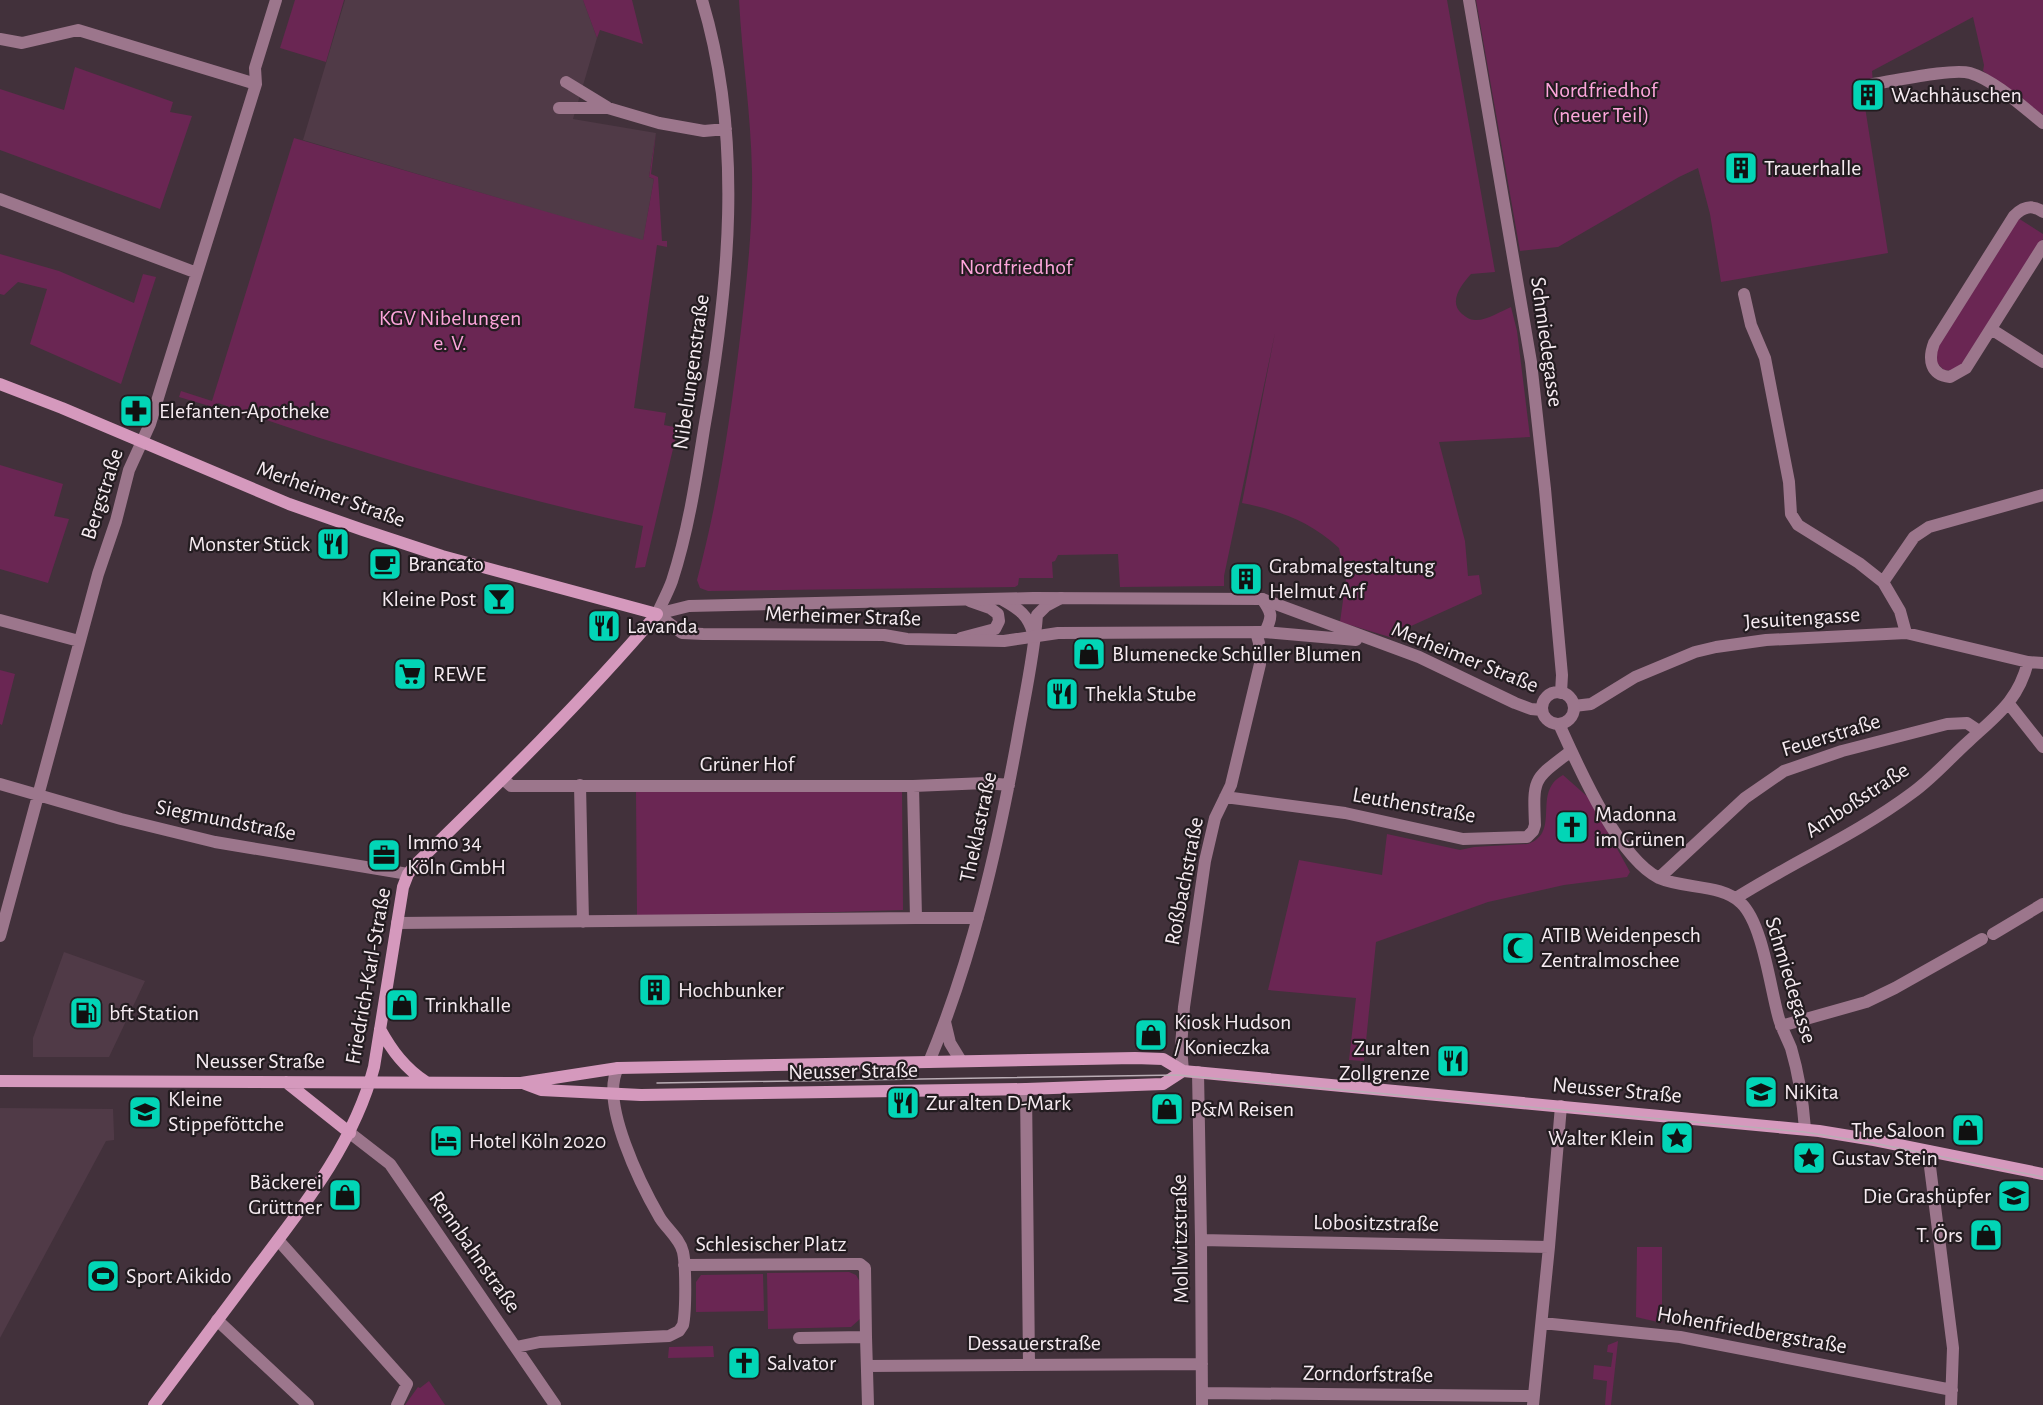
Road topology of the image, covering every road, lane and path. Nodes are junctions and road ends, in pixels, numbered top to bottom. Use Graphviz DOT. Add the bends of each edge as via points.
graph roads {
  1 [pos="276,0"];
  2 [pos="702,0"];
  3 [pos="1469,0"];
  4 [pos="0,39"];
  5 [pos="566,82"];
  6 [pos="255,84"];
  7 [pos="1874,84"];
  8 [pos="559,108"];
  9 [pos="608,108"];
  10 [pos="2043,123"];
  11 [pos="726,129"];
  12 [pos="0,198"];
  13 [pos="2042,210"];
  14 [pos="2043,246"];
  15 [pos="197,273"];
  16 [pos="1744,294"];
  17 [pos="1991,329"];
  18 [pos="2043,362"];
  19 [pos="0,384"];
  20 [pos="142,441"];
  21 [pos="2043,495"];
  22 [pos="1883,582"];
  23 [pos="1061,598"];
  24 [pos="1262,599"];
  25 [pos="1003,600"];
  26 [pos="970,601"];
  27 [pos="657,614"];
  28 [pos="0,620"];
  29 [pos="1261,632"];
  30 [pos="1906,633"];
  31 [pos="1035,637"];
  32 [pos="80,641"];
  33 [pos="951,641"];
  34 [pos="1373,642"];
  35 [pos="2028,662"];
  36 [pos="2043,663"];
  37 [pos="1561,693"];
  38 [pos="2009,704"];
  39 [pos="1574,706"];
  40 [pos="1542,710"];
  41 [pos="1559,724"];
  42 [pos="1979,732"];
  43 [pos="2043,747"];
  44 [pos="1571,751"];
  45 [pos="503,779"];
  46 [pos="0,784"];
  47 [pos="580,785"];
  48 [pos="1009,785"];
  49 [pos="913,786"];
  50 [pos="39,795"];
  51 [pos="1225,797"];
  52 [pos="408,874"];
  53 [pos="1659,878"];
  54 [pos="1736,898"];
  55 [pos="2043,904"];
  56 [pos="916,918"];
  57 [pos="978,918"];
  58 [pos="583,922"];
  59 [pos="397,923"];
  60 [pos="0,936"];
  61 [pos="945,1022"];
  62 [pos="1781,1026"];
  63 [pos="380,1029"];
  64 [pos="961,1061"];
  65 [pos="929,1062"];
  66 [pos="618,1068"];
  67 [pos="1183,1071"];
  68 [pos="1198,1072"];
  69 [pos="0,1081"];
  70 [pos="286,1082"];
  71 [pos="370,1083"];
  72 [pos="427,1083"];
  73 [pos="521,1083"];
  74 [pos="1026,1089"];
  75 [pos="613,1093"];
  76 [pos="1561,1106"];
  77 [pos="1805,1129"];
  78 [pos="350,1132"];
  79 [pos="1928,1151"];
  80 [pos="2043,1174"];
  81 [pos="278,1240"];
  82 [pos="1201,1240"];
  83 [pos="1549,1247"];
  84 [pos="684,1265"];
  85 [pos="217,1320"];
  86 [pos="1542,1323"];
  87 [pos="866,1337"];
  88 [pos="799,1338"];
  89 [pos="516,1347"];
  90 [pos="1029,1364"];
  91 [pos="1202,1364"];
  92 [pos="867,1365"];
  93 [pos="1952,1390"];
  94 [pos="1202,1399"];
  95 [pos="1533,1401"];
  96 [pos="156,1404"];
  97 [pos="308,1405"];
  98 [pos="397,1405"];
  99 [pos="555,1405"];
  100 [pos="868,1405"];
  101 [pos="1951,1405"];
  1 -- 6 [label="street, Bergstraße" via="255,68"];
  2 -- 11 [label="street, Nibelungenstraße"];
  3 -- 37 [label="street, Schmiedegasse" via="1531,362"];
  4 -- 6 [label="street" via="22,43 78,30"];
  5 -- 9 [label="street"];
  6 -- 15 [label="street, Bergstraße"];
  7 -- 10 [label="street" via="1968,72 1991,84"];
  8 -- 9 [label="street"];
  9 -- 11 [label="street" via="659,123 704,131"];
  11 -- 27 [label="street, Nibelungenstraße" via="729,194 725,273 709,405 672,582"];
  12 -- 15 [label="street"];
  13 -- 17 [label="street" via="2027,207 2014,216 1934,343 1931,366 1946,377 1963,371"];
  14 -- 17 [label="street"];
  15 -- 20 [label="street, Bergstraße"];
  16 -- 22 [label="street" via="1751,325 1765,358 1789,482 1791,514 1798,525"];
  17 -- 18 [label="street"];
  19 -- 20 [label="main road, Merheimer Straße"];
  20 -- 27 [label="main road, Merheimer Straße" via="289,504 363,530 442,556"];
  20 -- 32 [label="street, Bergstraße" via="129,470"];
  21 -- 22 [label="street" via="1929,527 1914,537"];
  22 -- 30 [label="street" via="1900,611"];
  23 -- 24 [label="street, Merheimer Straße"];
  23 -- 25 [label="street, Merheimer Straße"];
  23 -- 31 [label="street" via="1037,615"];
  24 -- 29 [label="street" via="1271,611 1271,621"];
  24 -- 34 [label="street, Merheimer Straße"];
  25 -- 26 [label="street, Merheimer Straße"];
  25 -- 31 [label="street" via="1029,620"];
  26 -- 27 [label="street, Merheimer Straße" via="689,606"];
  26 -- 33 [label="street" via="990,608 998,614 999,621 995,629"];
  27 -- 33 [label="street, Merheimer Straße" via="682,633 884,635"];
  27 -- 45 [label="main road, Friedrich-Karl-Straße"];
  28 -- 32 [label="street"];
  29 -- 31 [label="street, Merheimer Straße" via="1058,633"];
  29 -- 34 [label="street, Merheimer Straße"];
  29 -- 51 [label="street, Roßbachstraße" via="1260,664"];
  30 -- 35 [label="street, Jesuitengasse"];
  30 -- 39 [label="street, Jesuitengasse" via="1766,640 1716,647 1635,677 1592,704"];
  31 -- 33 [label="street, Merheimer Straße"];
  31 -- 48 [label="street, Theklastraße"];
  32 -- 50 [label="street, Bergstraße"];
  34 -- 40 [label="street, Merheimer Straße" via="1419,657 1515,704"];
  35 -- 36 [label="street, Jesuitengasse"];
  35 -- 38 [label="street, Amboßstraße" via="2024,679"];
  37 -- 39 [label="street"];
  37 -- 40 [label="street" via="1547,697"];
  38 -- 42 [label="street, Amboßstraße"];
  38 -- 43 [label="street"];
  39 -- 41 [label="street" via="1572,716"];
  40 -- 41 [label="street, Schmiedegasse" via="1546,719"];
  41 -- 44 [label="street, Schmiedegasse"];
  42 -- 53 [label="street, Feuerstraße" via="1967,723 1947,724 1842,751 1784,771 1745,798"];
  42 -- 54 [label="street, Amboßstraße" via="1913,793"];
  44 -- 51 [label="street, Leuthenstraße" via="1542,773 1533,789 1535,825 1527,837 1463,839 1345,813"];
  44 -- 53 [label="street, Schmiedegasse" via="1624,848"];
  45 -- 47 [label="street, Grüner Hof" via="511,786"];
  45 -- 52 [label="main road, Friedrich-Karl-Straße"];
  46 -- 50 [label="street, Siegmundstraße"];
  47 -- 49 [label="street, Grüner Hof"];
  47 -- 58 [label="street"];
  48 -- 49 [label="street, Grüner Hof"];
  48 -- 57 [label="street, Theklastraße"];
  49 -- 56 [label="street"];
  50 -- 52 [label="street, Siegmundstraße" via="215,842"];
  50 -- 60 [label="street, Bergstraße"];
  51 -- 67 [label="street, Roßbachstraße" via="1215,818 1196,916 1184,1007"];
  52 -- 59 [label="main road, Friedrich-Karl-Straße"];
  53 -- 54 [label="street, Schmiedegasse"];
  54 -- 62 [label="street, Schmiedegasse" via="1755,927"];
  55 -- 62 [label="street" via="1866,1002"];
  56 -- 57 [label="street"];
  56 -- 58 [label="street"];
  57 -- 61 [label="street, Theklastraße"];
  58 -- 59 [label="street"];
  59 -- 63 [label="main road, Friedrich-Karl-Straße"];
  61 -- 64 [label="street" via="950,1043"];
  61 -- 65 [label="street, Theklastraße"];
  62 -- 77 [label="street, Schmiedegasse" via="1794,1062"];
  63 -- 71 [label="main road, Friedrich-Karl-Straße"];
  63 -- 72 [label="main road" via="401,1062"];
  64 -- 65 [label="main road, Neusser Straße"];
  64 -- 67 [label="main road, Neusser Straße" via="1163,1059"];
  65 -- 66 [label="main road, Neusser Straße"];
  66 -- 73 [label="main road, Neusser Straße"];
  66 -- 75 [label="street"];
  67 -- 68 [label="main road, Neusser Straße"];
  67 -- 74 [label="main road, Neusser Straße" via="1163,1084"];
  68 -- 76 [label="main road, Neusser Straße"];
  68 -- 82 [label="street, Mollwitzstraße"];
  69 -- 70 [label="main road, Neusser Straße"];
  70 -- 71 [label="main road, Neusser Straße"];
  70 -- 78 [label="main road"];
  71 -- 72 [label="main road, Neusser Straße"];
  71 -- 78 [label="main road, Friedrich-Karl-Straße"];
  72 -- 73 [label="main road, Neusser Straße"];
  73 -- 75 [label="main road, Neusser Straße" via="541,1090"];
  74 -- 75 [label="main road, Neusser Straße"];
  74 -- 90 [label="street"];
  75 -- 84 [label="street" via="621,1137 655,1208 681,1246"];
  76 -- 77 [label="main road, Neusser Straße"];
  76 -- 83 [label="street"];
  77 -- 79 [label="main road, Neusser Straße"];
  78 -- 81 [label="main road, Friedrich-Karl-Straße" via="305,1206"];
  78 -- 89 [label="street, Rennbahnstraße" via="390,1164"];
  79 -- 80 [label="main road, Neusser Straße"];
  79 -- 93 [label="street" via="1953,1348"];
  81 -- 85 [label="main road, Friedrich-Karl-Straße"];
  81 -- 98 [label="street" via="408,1384"];
  82 -- 83 [label="street, Lobositzstraße"];
  82 -- 91 [label="street, Mollwitzstraße"];
  83 -- 86 [label="street"];
  84 -- 87 [label="street, Schlesischer Platz" via="860,1264 865,1268"];
  84 -- 89 [label="street" via="684,1319 675,1334 540,1342"];
  85 -- 96 [label="main road, Friedrich-Karl-Straße"];
  85 -- 97 [label="street"];
  86 -- 93 [label="street, Hohenfriedbergstraße" via="1680,1337"];
  86 -- 95 [label="street"];
  87 -- 88 [label="street"];
  87 -- 92 [label="street"];
  89 -- 99 [label="street, Rennbahnstraße"];
  90 -- 91 [label="street, Dessauerstraße"];
  90 -- 92 [label="street, Dessauerstraße"];
  91 -- 94 [label="street, Mollwitzstraße"];
  92 -- 100 [label="street"];
  93 -- 101 [label="street"];
  94 -- 95 [label="street, Zorndorfstraße"];
}
